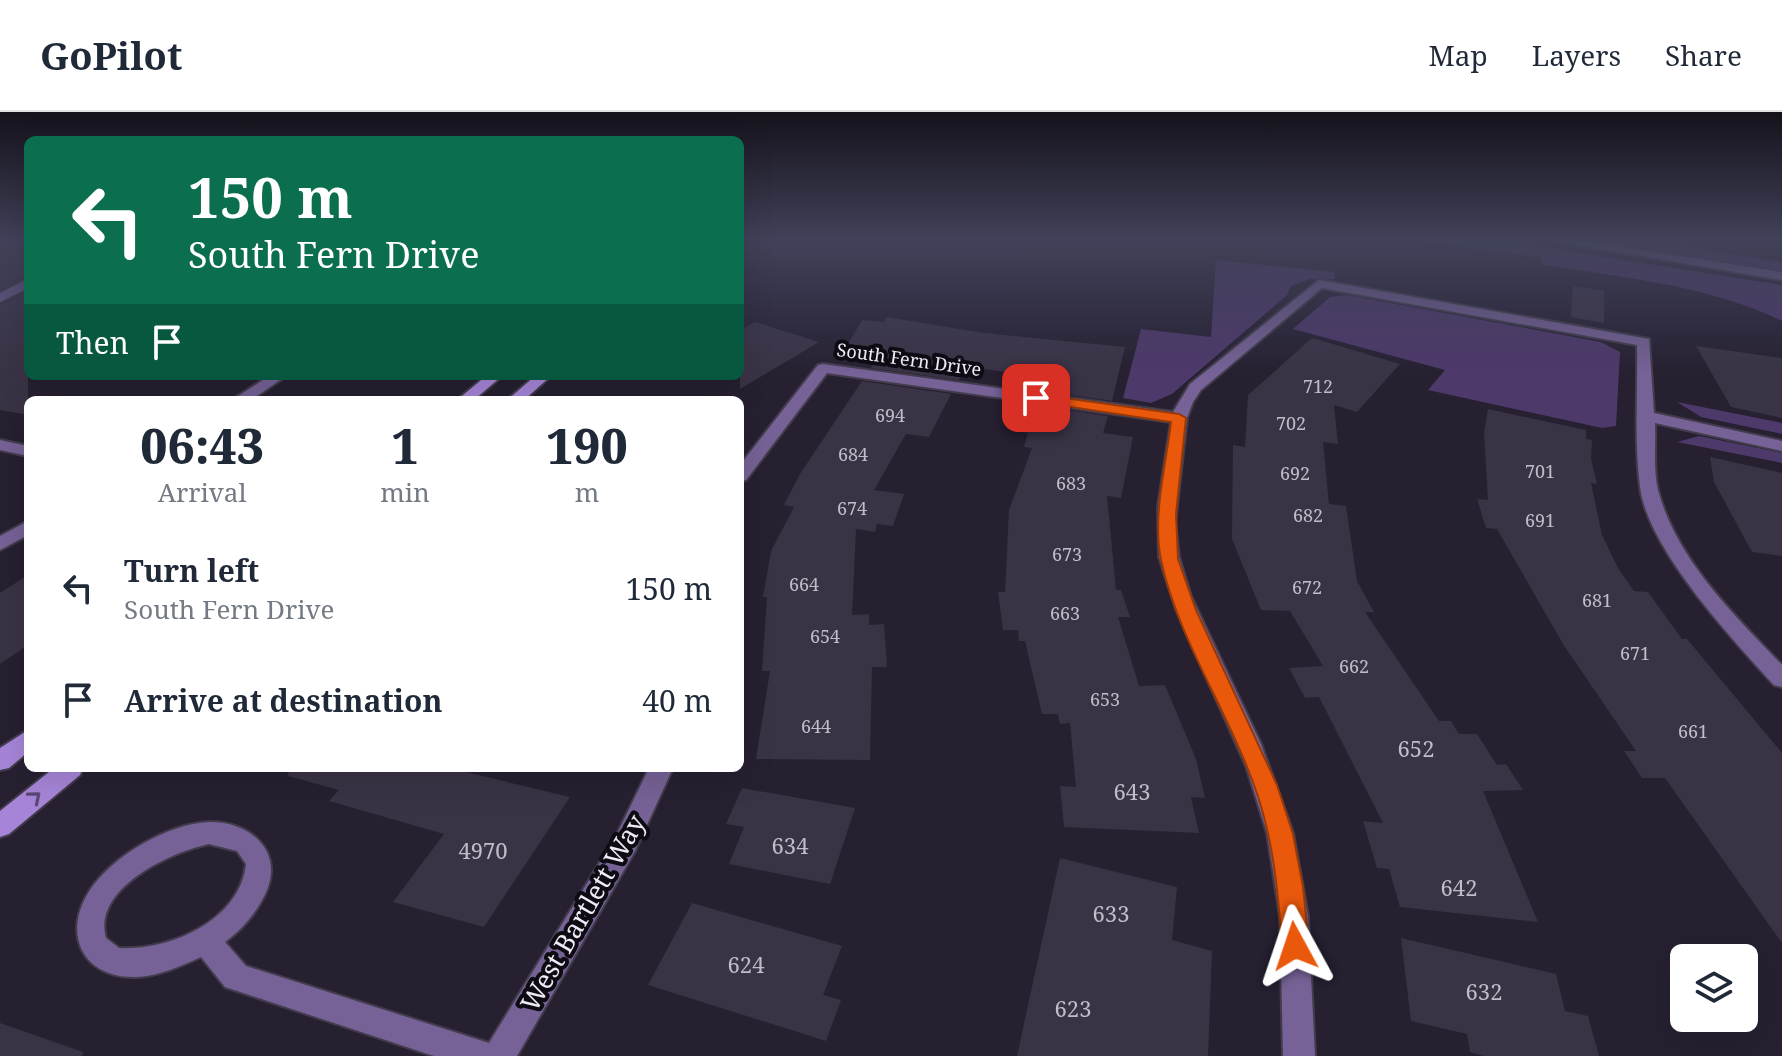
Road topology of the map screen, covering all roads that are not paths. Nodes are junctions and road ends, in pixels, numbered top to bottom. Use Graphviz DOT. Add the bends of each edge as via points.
graph roads {
  1 [pos="1319,284"];
  2 [pos="1319,284"];
  3 [pos="24,285"];
  4 [pos="0,298"];
  5 [pos="272,380"];
  6 [pos="490,380"];
  7 [pos="539,380"];
  8 [pos="246,396"];
  9 [pos="470,396"];
  10 [pos="520,396"];
  11 [pos="1646,416"];
  12 [pos="1179,418"];
  13 [pos="0,445"];
  14 [pos="1782,446"];
  15 [pos="24,450"];
  16 [pos="744,471"];
  17 [pos="24,529"];
  18 [pos="0,544"];
  19 [pos="1782,679"];
  20 [pos="24,742"];
  21 [pos="0,761"];
  22 [pos="66,772"];
  23 [pos="659,772"];
  24 [pos="0,826"];
  25 [pos="205,940"];
  26 [pos="482,1056"];
  27 [pos="499,1056"];
  28 [pos="1299,1056"];
  1 -- 12 [label="street" via="1195,387"];
  2 -- 11 [label="street" via="1644,342"];
  3 -- 4 [label="street"];
  5 -- 8 [label="street"];
  6 -- 9 [label="main road"];
  7 -- 10 [label="main road"];
  11 -- 14 [label="street"];
  11 -- 19 [label="street" via="1649,489 1668,536 1733,626"];
  12 -- 16 [label="street, South Fern Drive" via="823,368"];
  12 -- 28 [label="street" via="1168,514 1169,559 1186,610 1266,785 1281,834 1291,887"];
  13 -- 15 [label="street"];
  17 -- 18 [label="street"];
  20 -- 21 [label="main road"];
  24 -- 22 [label="main road, one-way"];
  23 -- 27 [label="street, West Bartlett Way" via="626,843"];
  25 -- 25 [label="street" via="246,902 260,866 256,850 229,834 185,837 135,862 113,881 89,924 90,942 101,956 121,963 177,954"];
  25 -- 26 [label="street" via="236,977"];
}
